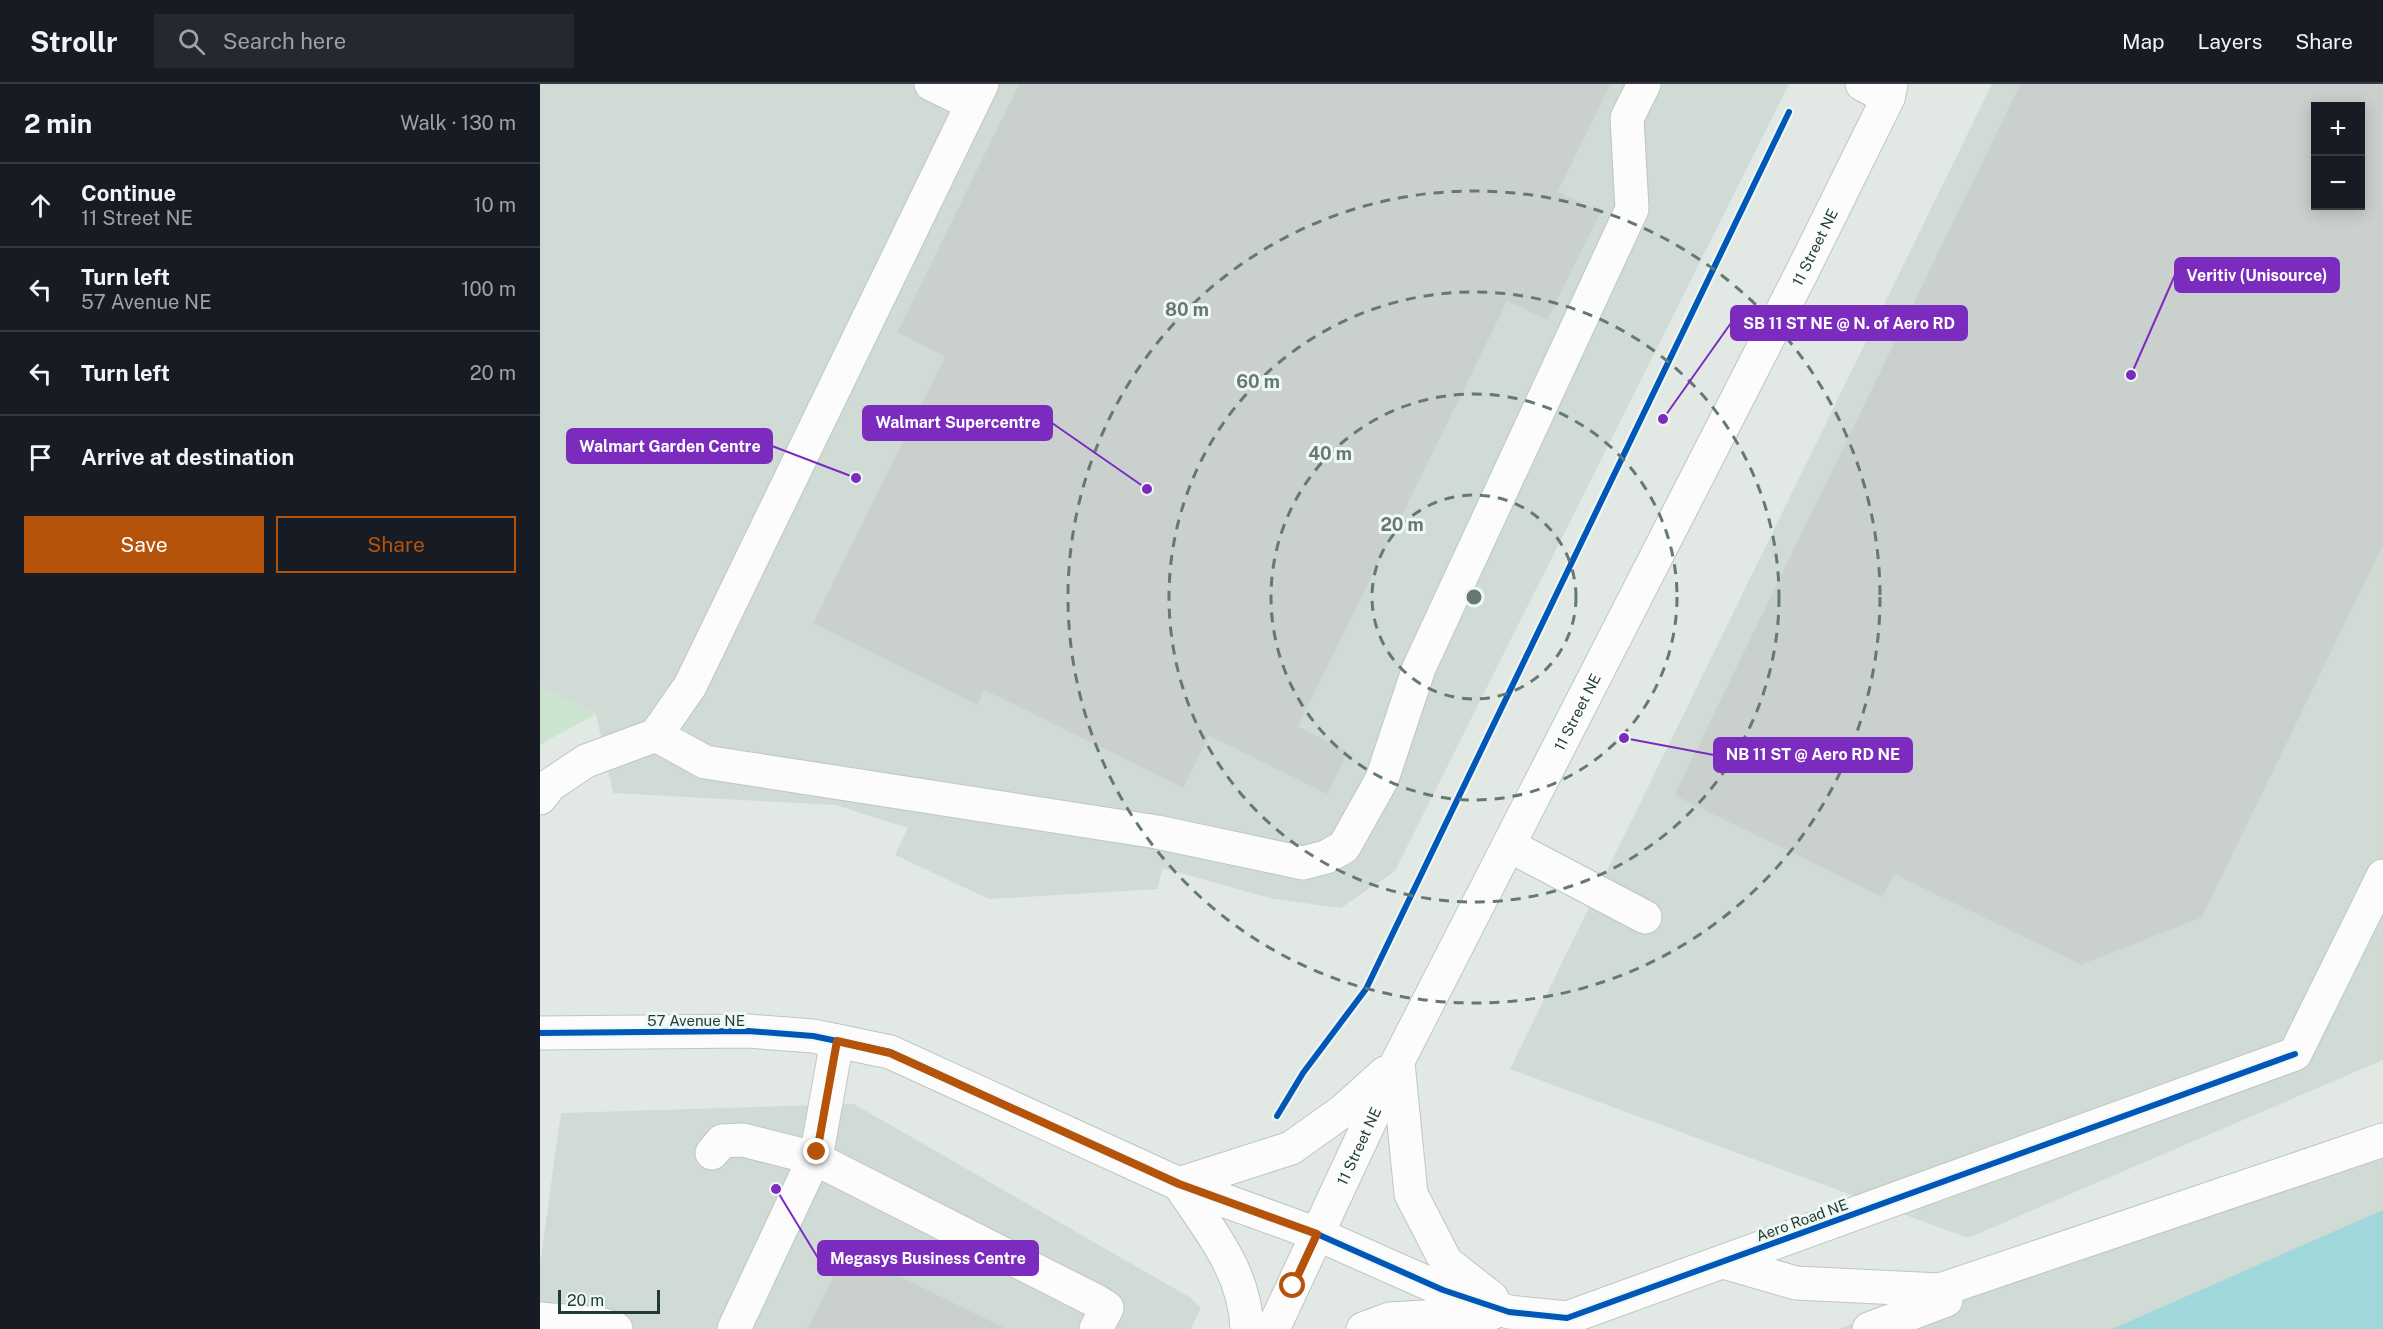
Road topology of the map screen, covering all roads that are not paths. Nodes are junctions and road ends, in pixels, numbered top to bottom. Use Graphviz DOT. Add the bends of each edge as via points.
graph roads {
  1 [pos="931,84"];
  2 [pos="1644,84"];
  3 [pos="1886,88"];
  4 [pos="977,94"];
  5 [pos="656,735"];
  6 [pos="540,798"];
  7 [pos="1510,846"];
  8 [pos="2383,876"];
  9 [pos="1645,917"];
  10 [pos="540,1034"];
  11 [pos="837,1041"];
  12 [pos="1398,1061"];
  13 [pos="2383,1140"];
  14 [pos="712,1153"];
  15 [pos="814,1158"];
  16 [pos="1179,1184"];
  17 [pos="1317,1234"];
  18 [pos="1723,1262"];
  19 [pos="1940,1290"];
  20 [pos="1509,1311"];
  21 [pos="540,1319"];
  22 [pos="616,1329"];
  23 [pos="734,1329"];
  24 [pos="1096,1329"];
  25 [pos="1246,1329"];
  26 [pos="1273,1329"];
  27 [pos="1363,1329"];
  28 [pos="1869,1329"];
  1 -- 4 [label="street"];
  2 -- 5 [label="street" via="1627,118 1632,209 1419,668 1382,779 1344,847 1303,863 1157,832 705,762"];
  3 -- 7 [label="street, 11 Street NE" via="1802,274"];
  4 -- 5 [label="street" via="690,686"];
  5 -- 6 [label="street" via="586,761 550,785"];
  7 -- 9 [label="street"];
  7 -- 12 [label="street, 11 Street NE"];
  8 -- 18 [label="street, Aero Road NE" via="2295,1054"];
  10 -- 11 [label="street, 57 Avenue NE" via="748,1031"];
  11 -- 15 [label="street"];
  11 -- 16 [label="street, 57 Avenue NE" via="890,1053"];
  12 -- 16 [label="street" via="1344,1111 1291,1148"];
  12 -- 17 [label="street, 11 Street NE"];
  12 -- 20 [label="street" via="1412,1194 1446,1262"];
  13 -- 19 [label="street"];
  14 -- 15 [label="street" via="722,1140 743,1140"];
  15 -- 23 [label="street"];
  15 -- 24 [label="street" via="1096,1301 1107,1308"];
  16 -- 17 [label="street, 57 Avenue NE"];
  16 -- 25 [label="street" via="1232,1264 1246,1308"];
  17 -- 20 [label="street, Aero Road NE" via="1443,1290"];
  17 -- 26 [label="street, 11 Street NE"];
  18 -- 19 [label="street" via="1796,1283"];
  18 -- 20 [label="street, Aero Road NE" via="1567,1318"];
  19 -- 28 [label="street" via="1946,1300"];
  20 -- 27 [label="street" via="1390,1319"];
  21 -- 22 [label="street"];
}
